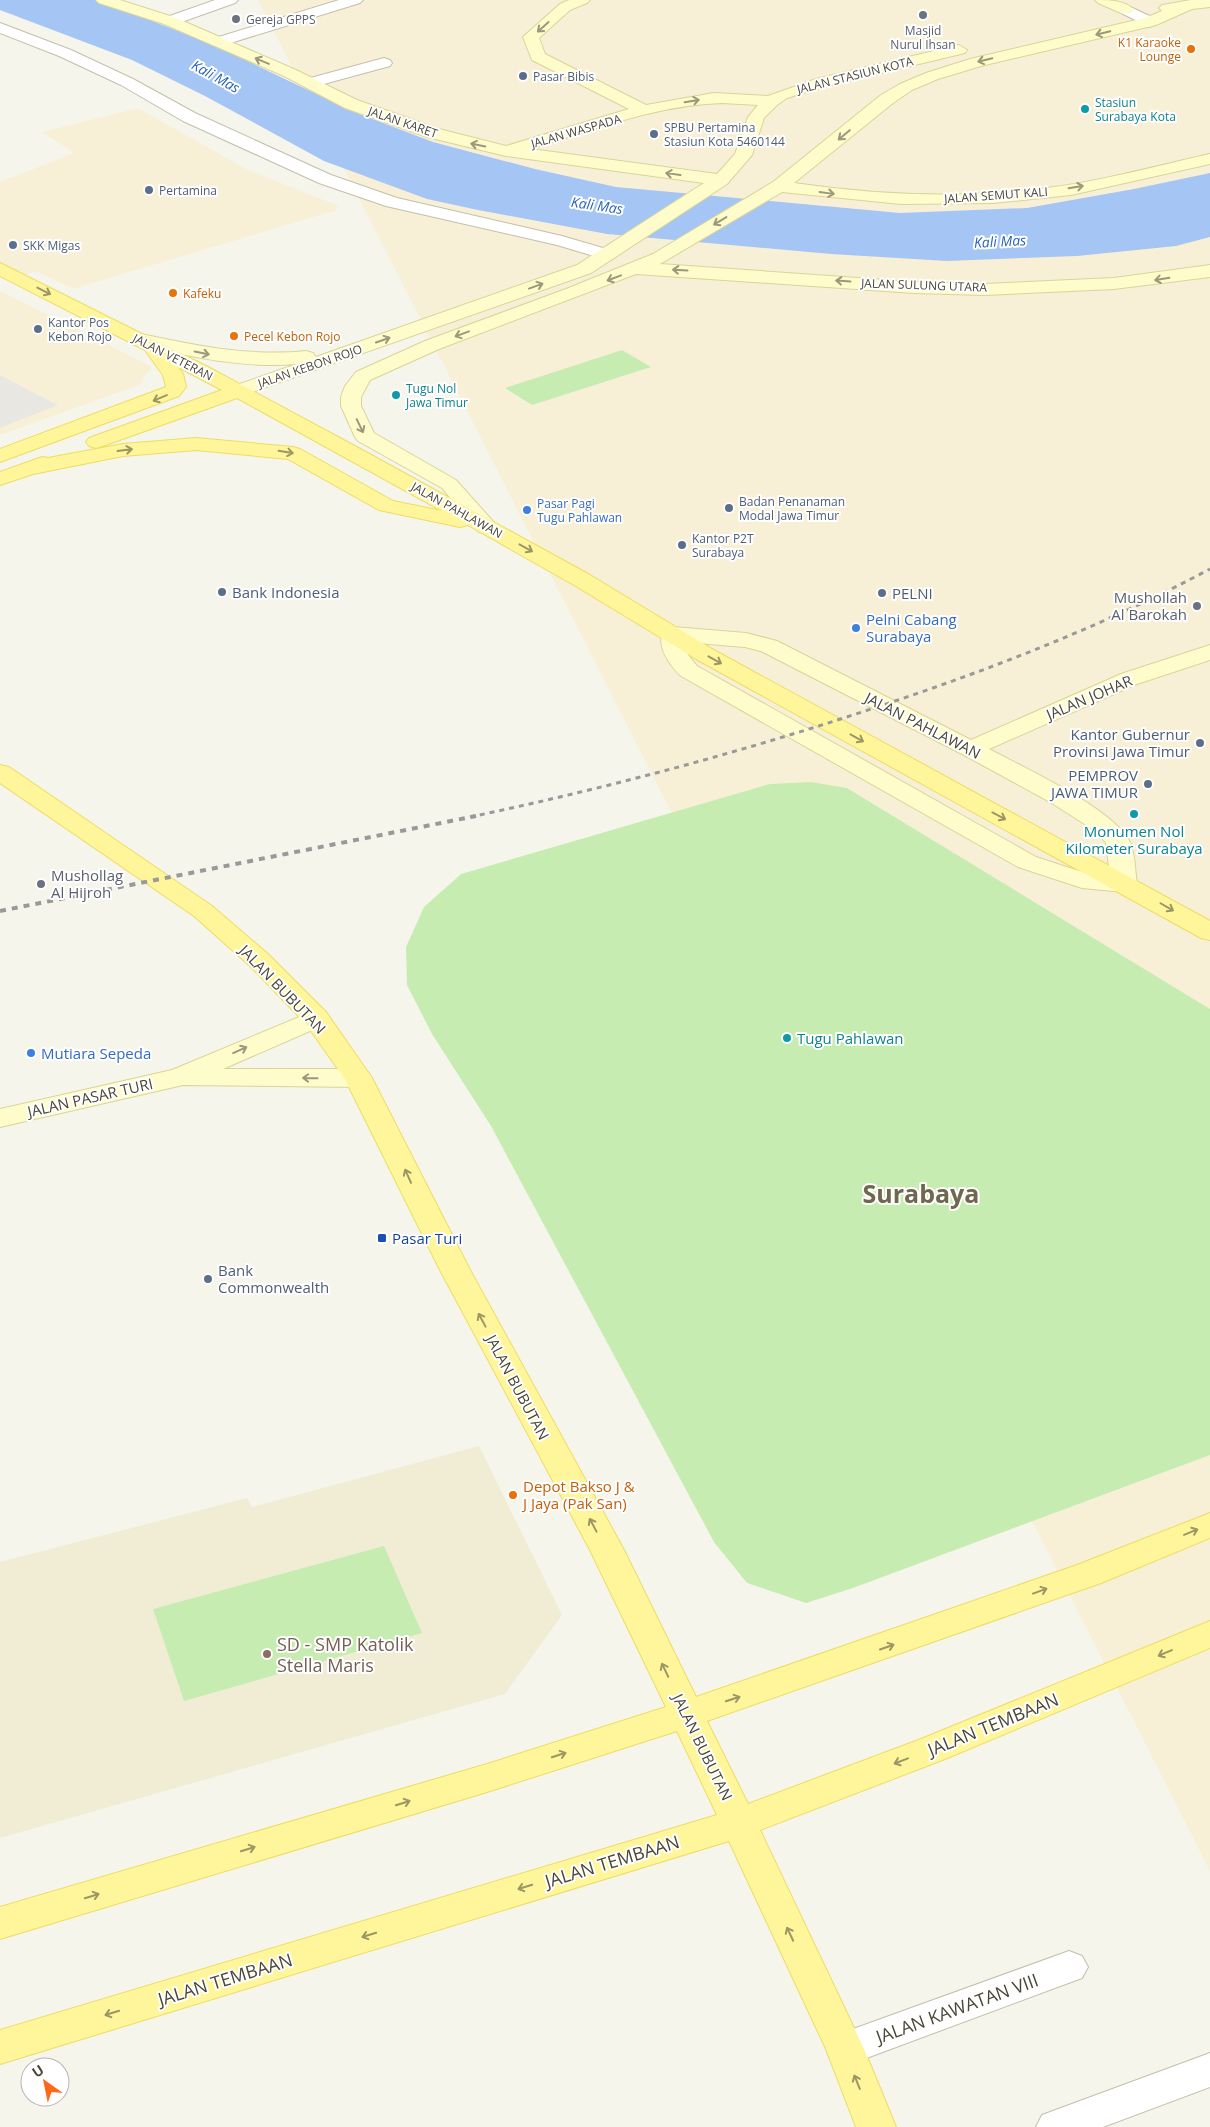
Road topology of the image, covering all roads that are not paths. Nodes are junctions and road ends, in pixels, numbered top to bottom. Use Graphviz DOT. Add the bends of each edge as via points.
graph roads {
  1 [pos="104,0"];
  2 [pos="230,0"];
  3 [pos="355,0"];
  4 [pos="579,0"];
  5 [pos="1103,0"];
  6 [pos="1210,2"];
  7 [pos="1186,7"];
  8 [pos="1126,10"];
  9 [pos="1098,17"];
  10 [pos="170,21"];
  11 [pos="1150,22"];
  12 [pos="0,28"];
  13 [pos="1006,39"];
  14 [pos="218,42"];
  15 [pos="356,54"];
  16 [pos="384,63"];
  17 [pos="290,73"];
  18 [pos="310,83"];
  19 [pos="771,101"];
  20 [pos="645,111"];
  21 [pos="506,151"];
  22 [pos="1210,159"];
  23 [pos="715,185"];
  24 [pos="779,186"];
  25 [pos="612,252"];
  26 [pos="659,258"];
  27 [pos="638,268"];
  28 [pos="0,269"];
  29 [pos="1210,271"];
  30 [pos="145,343"];
  31 [pos="355,350"];
  32 [pos="238,391"];
  33 [pos="0,456"];
  34 [pos="25,469"];
  35 [pos="0,479"];
  36 [pos="487,527"];
  37 [pos="673,634"];
  38 [pos="1210,652"];
  39 [pos="970,749"];
  40 [pos="0,772"];
  41 [pos="1124,884"];
  42 [pos="1210,932"];
  43 [pos="316,1018"];
  44 [pos="180,1077"];
  45 [pos="358,1078"];
  46 [pos="0,1118"];
  47 [pos="1210,1525"];
  48 [pos="1210,1634"];
  49 [pos="687,1714"];
  50 [pos="739,1823"];
  51 [pos="0,1923"];
  52 [pos="1069,1967"];
  53 [pos="0,2047"];
  54 [pos="844,2049"];
  55 [pos="1210,2070"];
  56 [pos="876,2127"];
  57 [pos="1056,2127"];
  1 -- 10 [label="main road, JALAN KARET"];
  2 -- 10 [label="street"];
  3 -- 14 [label="street"];
  4 -- 20 [label="main road, JALAN WASPADA, one-way" via="565,7 531,37 538,57"];
  5 -- 8 [label="main road"];
  6 -- 7 [label="main road, JALAN STASIUN KOTA"];
  7 -- 8 [label="main road, JALAN STASIUN KOTA"];
  7 -- 11 [label="main road, JALAN STASIUN KOTA"];
  8 -- 9 [label="main road, JALAN STASIUN KOTA"];
  8 -- 11 [label="street"];
  10 -- 14 [label="main road, JALAN KARET"];
  11 -- 24 [label="main road, JALAN STASIUN KOTA, one-way" via="976,62 906,87"];
  12 -- 25 [label="street" via="65,53 127,82 189,117 326,179 392,202"];
  13 -- 19 [label="main road, JALAN STASIUN KOTA" via="813,84"];
  17 -- 14 [label="main road, JALAN KARET, one-way"];
  15 -- 17 [label="street"];
  16 -- 18 [label="street"];
  17 -- 18 [label="main road, JALAN KARET"];
  21 -- 18 [label="main road, JALAN KARET, one-way" via="398,121 351,104"];
  20 -- 19 [label="main road, JALAN WASPADA, one-way" via="707,99"];
  19 -- 23 [label="main road, JALAN STASIUN KOTA" via="756,117 743,155"];
  20 -- 21 [label="main road, JALAN WASPADA"];
  23 -- 21 [label="main road, JALAN KARET, one-way"];
  24 -- 22 [label="main road, JALAN SEMUT KALI, one-way" via="854,197 1025,196 1115,181"];
  23 -- 25 [label="main road, JALAN STASIUN KOTA"];
  24 -- 26 [label="main road, JALAN STASIUN KOTA, one-way"];
  31 -- 25 [label="main road, JALAN KEBON ROJO, one-way" via="584,269"];
  26 -- 27 [label="main road, JALAN KEBON ROJO"];
  29 -- 27 [label="main road, JALAN SULUNG UTARA, one-way" via="1150,281 1073,287 952,289"];
  27 -- 36 [label="main road, JALAN KEBON ROJO, one-way" via="432,344 364,376 355,386 350,398 351,406 365,437 449,484"];
  28 -- 30 [label="main road, JALAN VETERAN, one-way"];
  30 -- 31 [label="main road, one-way" via="210,355 256,359 297,358"];
  30 -- 32 [label="main road, JALAN VETERAN"];
  30 -- 33 [label="main road, one-way" via="173,374 176,387 172,392"];
  31 -- 32 [label="main road, JALAN KEBON ROJO"];
  32 -- 34 [label="main road, JALAN KEBON ROJO"];
  32 -- 36 [label="main road, JALAN PAHLAWAN"];
  34 -- 35 [label="main road, JALAN KEBON ROJO"];
  34 -- 36 [label="main road, one-way" via="123,450 196,444 293,452 386,506"];
  36 -- 37 [label="main road, JALAN PAHLAWAN, one-way"];
  37 -- 39 [label="main road, JALAN PAHLAWAN, one-way" via="746,640 769,646"];
  37 -- 41 [label="main road, one-way" via="673,651 689,671 1027,862 1082,880"];
  38 -- 39 [label="main road, JALAN JOHAR" via="1129,679"];
  39 -- 41 [label="main road, JALAN PAHLAWAN" via="1059,797 1106,828 1118,843"];
  40 -- 43 [label="main road, JALAN BUBUTAN" via="203,911 259,960"];
  41 -- 42 [label="main road, one-way"];
  44 -- 43 [label="main road, JALAN PASAR TURI, one-way"];
  43 -- 45 [label="main road, JALAN BUBUTAN"];
  45 -- 44 [label="main road, JALAN PASAR TURI, one-way"];
  44 -- 46 [label="main road, JALAN PASAR TURI"];
  49 -- 45 [label="main road, JALAN BUBUTAN, one-way" via="607,1550 455,1270"];
  49 -- 47 [label="main road, one-way" via="936,1630"];
  48 -- 50 [label="main road, JALAN TEMBAAN, one-way" via="933,1749"];
  49 -- 50 [label="main road, JALAN BUBUTAN"];
  51 -- 49 [label="main road, one-way" via="486,1778"];
  50 -- 53 [label="main road, JALAN TEMBAAN, one-way"];
  54 -- 50 [label="main road, JALAN BUBUTAN, one-way"];
  52 -- 54 [label="street, JALAN KAWATAN VIII"];
  56 -- 54 [label="main road, JALAN BUBUTAN, one-way"];
  55 -- 57 [label="street"];
}
